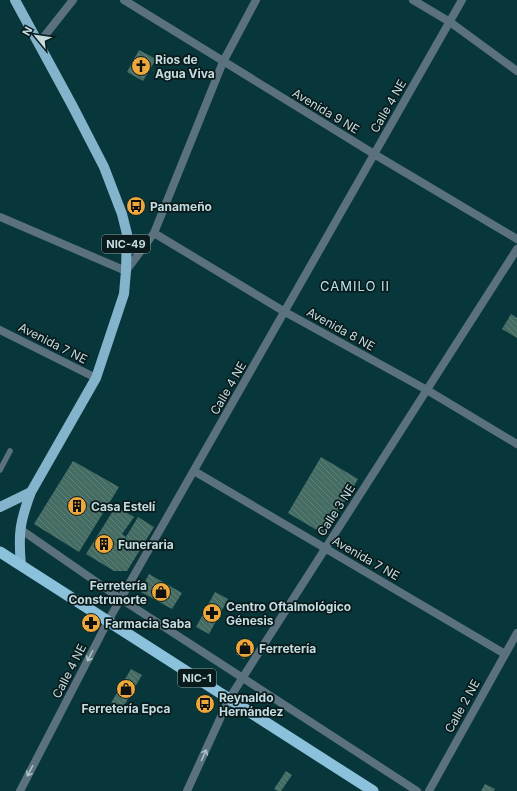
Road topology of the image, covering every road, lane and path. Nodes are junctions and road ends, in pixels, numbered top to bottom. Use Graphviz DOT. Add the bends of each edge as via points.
graph roads {
  1 [pos="15,0"];
  2 [pos="73,0"];
  3 [pos="124,0"];
  4 [pos="256,0"];
  5 [pos="413,0"];
  6 [pos="462,0"];
  7 [pos="450,22"];
  8 [pos="39,43"];
  9 [pos="224,62"];
  10 [pos="517,71"];
  11 [pos="374,154"];
  12 [pos="0,217"];
  13 [pos="154,233"];
  14 [pos="517,239"];
  15 [pos="517,248"];
  16 [pos="126,271"];
  17 [pos="285,312"];
  18 [pos="0,330"];
  19 [pos="96,378"];
  20 [pos="427,390"];
  21 [pos="517,444"];
  22 [pos="10,451"];
  23 [pos="0,470"];
  24 [pos="194,471"];
  25 [pos="31,492"];
  26 [pos="0,507"];
  27 [pos="20,529"];
  28 [pos="325,548"];
  29 [pos="0,552"];
  30 [pos="20,565"];
  31 [pos="121,599"];
  32 [pos="108,621"];
  33 [pos="517,633"];
  34 [pos="505,654"];
  35 [pos="243,678"];
  36 [pos="229,699"];
  37 [pos="20,791"];
  38 [pos="187,791"];
  39 [pos="373,791"];
  40 [pos="417,791"];
  41 [pos="429,791"];
  1 -- 8 [label="main road, NIC-49"];
  2 -- 8 [label="street"];
  3 -- 9 [label="street, Avenida 9 NE"];
  4 -- 9 [label="street"];
  5 -- 7 [label="street"];
  6 -- 7 [label="street, Calle 4 NE"];
  7 -- 10 [label="street"];
  7 -- 11 [label="street, Calle 4 NE"];
  8 -- 16 [label="main road, NIC-49" via="104,167 122,214 126,234"];
  9 -- 11 [label="street, Avenida 9 NE"];
  9 -- 13 [label="street"];
  11 -- 14 [label="street, Avenida 9 NE"];
  11 -- 17 [label="street, Calle 4 NE"];
  12 -- 16 [label="street"];
  13 -- 16 [label="street"];
  13 -- 17 [label="street, Avenida 8 NE"];
  15 -- 20 [label="street, Calle 3 NE"];
  16 -- 19 [label="main road, NIC-49" via="124,294"];
  17 -- 20 [label="street, Avenida 8 NE"];
  17 -- 24 [label="street, Calle 4 NE"];
  18 -- 19 [label="street, Avenida 7 NE"];
  19 -- 25 [label="main road, NIC-49"];
  20 -- 21 [label="street, Avenida 8 NE"];
  20 -- 28 [label="street, Calle 3 NE"];
  22 -- 23 [label="lane"];
  24 -- 28 [label="street, Avenida 7 NE"];
  24 -- 31 [label="street, Calle 4 NE"];
  25 -- 26 [label="main road"];
  25 -- 27 [label="main road, NIC-49"];
  27 -- 30 [label="main road, NIC-49"];
  27 -- 31 [label="street"];
  28 -- 34 [label="street, Avenida 7 NE"];
  28 -- 35 [label="street, Calle 3 NE"];
  29 -- 30 [label="highway, NIC-1"];
  30 -- 32 [label="highway, NIC-1"];
  31 -- 32 [label="street, Calle 4 NE"];
  31 -- 35 [label="street"];
  32 -- 36 [label="highway, NIC-1"];
  32 -- 37 [label="street, Calle 4 NE, one-way"];
  33 -- 34 [label="street, Calle 2 NE"];
  34 -- 41 [label="street, Calle 2 NE"];
  35 -- 36 [label="street, Calle 3 NE"];
  35 -- 40 [label="street"];
  38 -- 36 [label="street, Calle 3 NE, one-way"];
  36 -- 39 [label="highway, NIC-1"];
}
